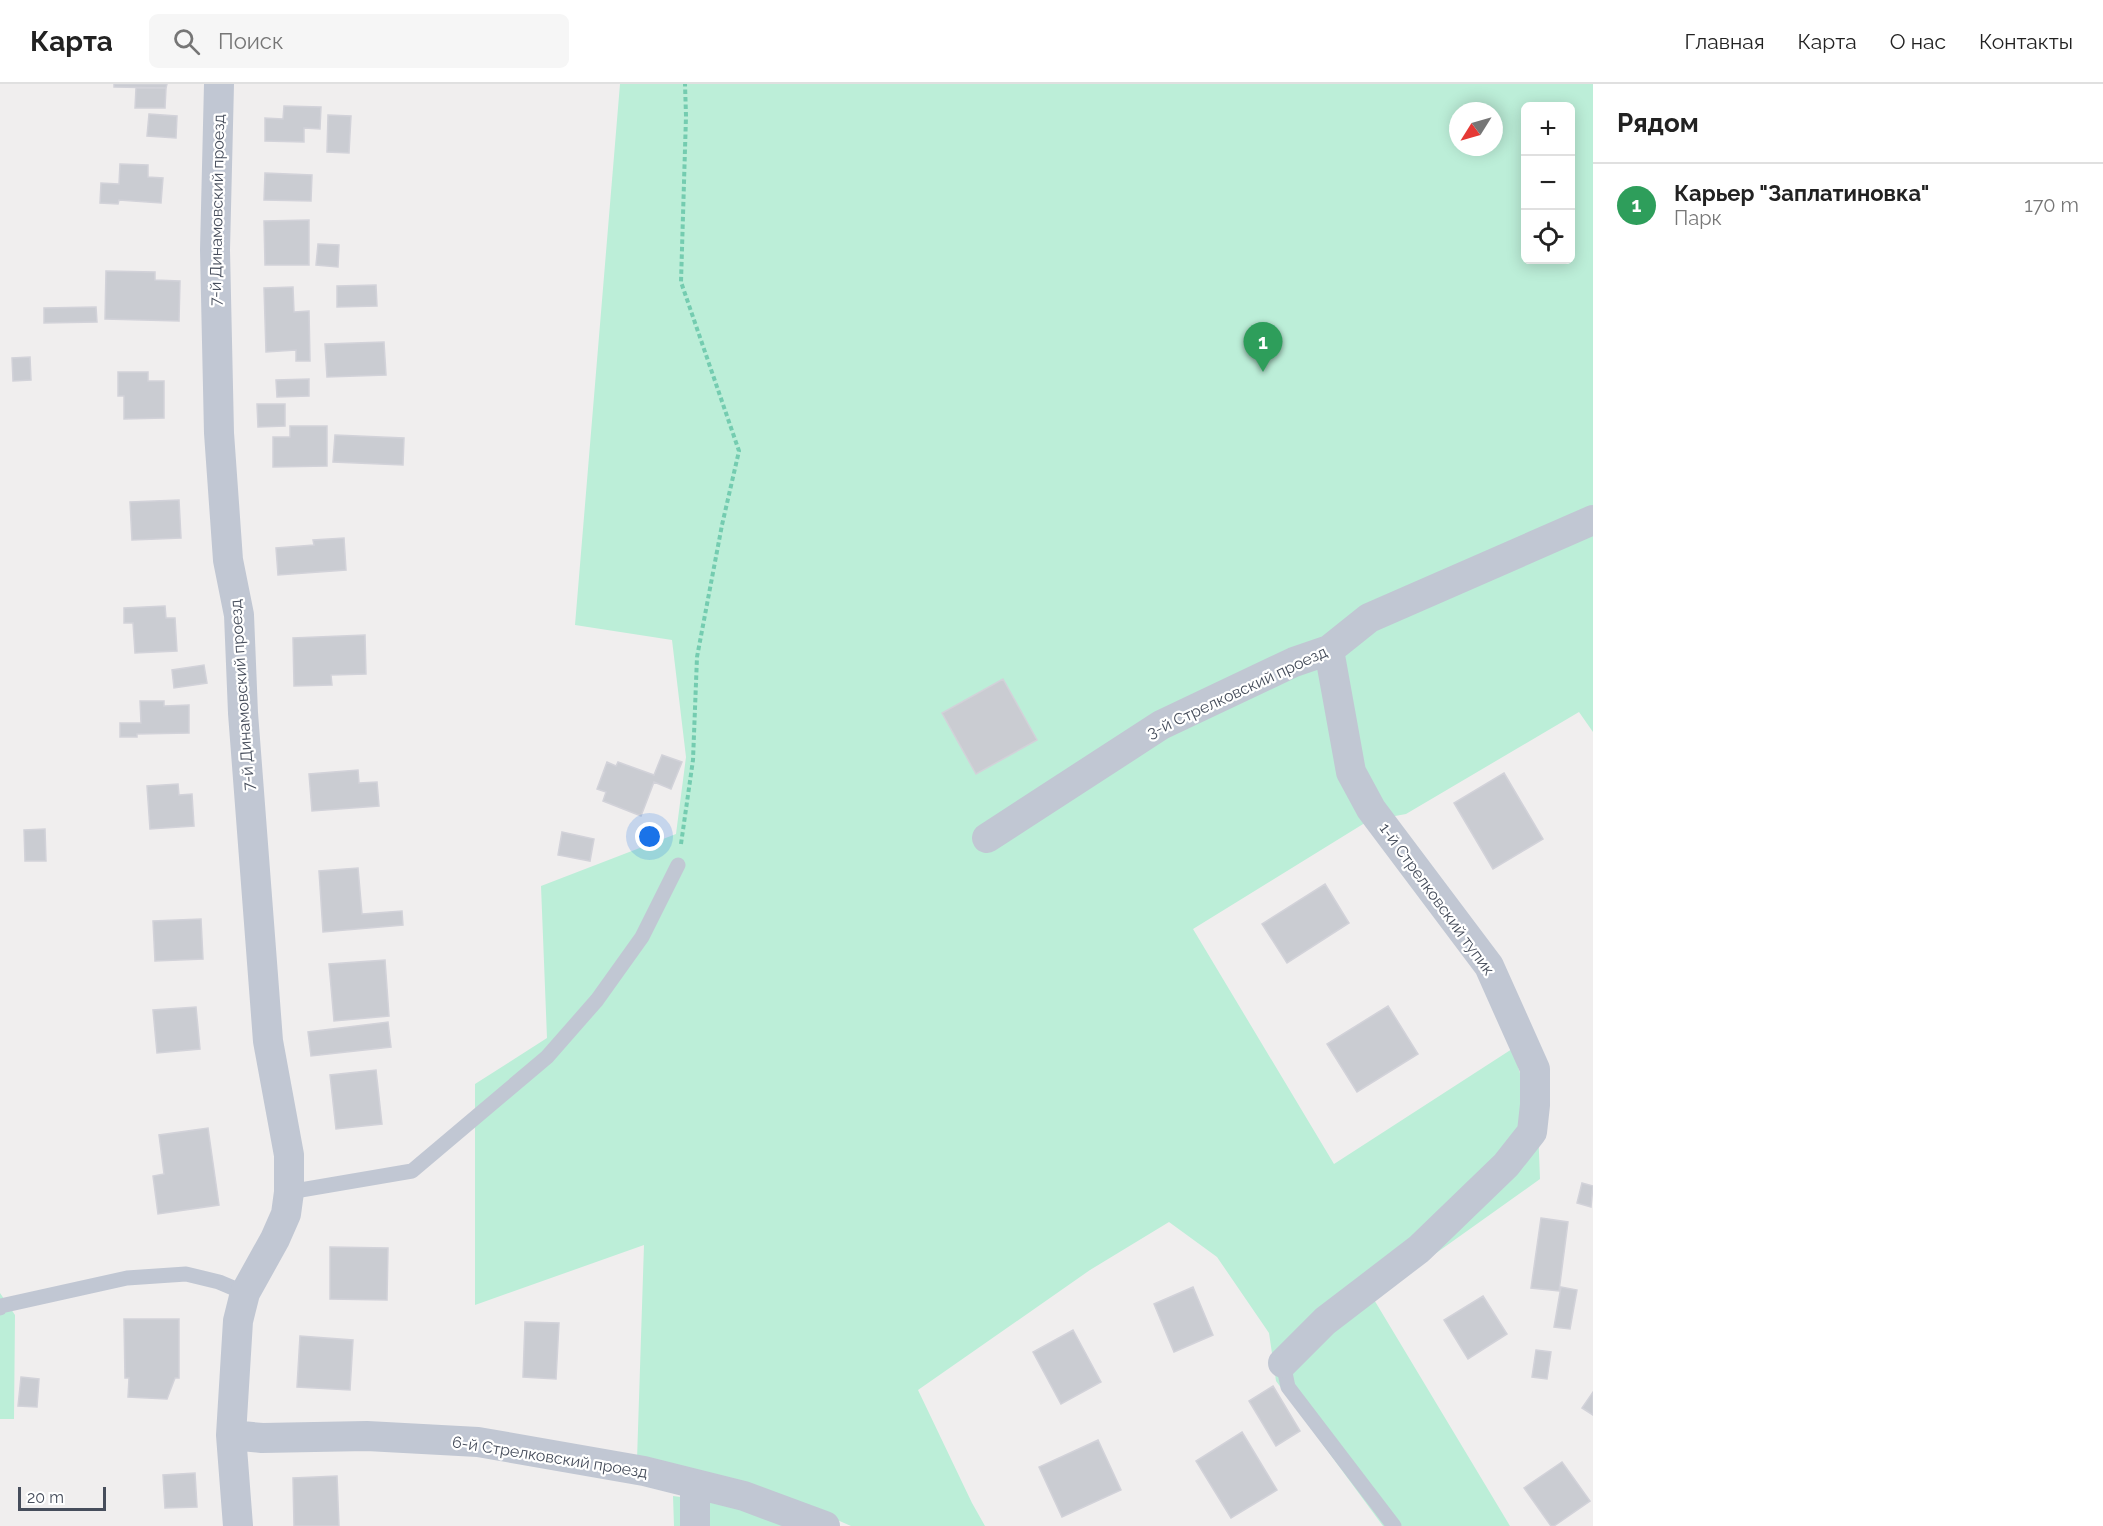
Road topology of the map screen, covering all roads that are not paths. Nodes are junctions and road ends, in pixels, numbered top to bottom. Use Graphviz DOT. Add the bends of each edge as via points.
graph roads {
  1 [pos="219,84"];
  2 [pos="1593,520"];
  3 [pos="1329,650"];
  4 [pos="987,838"];
  5 [pos="678,865"];
  6 [pos="289,1192"];
  7 [pos="244,1293"];
  8 [pos="0,1307"];
  9 [pos="1282,1363"];
  10 [pos="231,1435"];
  11 [pos="694,1484"];
  12 [pos="238,1526"];
  13 [pos="695,1526"];
  14 [pos="825,1526"];
  15 [pos="1394,1526"];
  1 -- 6 [label="street, 7-й Динамовский проезд" via="214,250 219,433 228,560 239,615 268,1041 289,1155"];
  2 -- 3 [label="street, 3-й Стрелковский проезд" via="1369,618"];
  3 -- 4 [label="street, 3-й Стрелковский проезд" via="1294,662 1161,725"];
  3 -- 9 [label="street, 1-й Стрелковский тупик" via="1352,772 1371,809 1489,966 1534,1069 1535,1105 1532,1132 1506,1165 1419,1249 1325,1321"];
  5 -- 6 [label="lane" via="642,937 597,1000 547,1057 412,1171"];
  6 -- 7 [label="street, 7-й Динамовский проезд" via="286,1214 275,1239"];
  7 -- 8 [label="lane" via="186,1274 128,1278"];
  7 -- 10 [label="street, 7-й Динамовский проезд" via="238,1321"];
  9 -- 15 [label="lane" via="1288,1387"];
  10 -- 11 [label="street, 6-й Стрелковский проезд" via="478,1442 644,1471"];
  10 -- 12 [label="street, 7-й Динамовский проезд"];
  11 -- 13 [label="street"];
  11 -- 14 [label="street, 6-й Стрелковский проезд" via="744,1496"];
}
